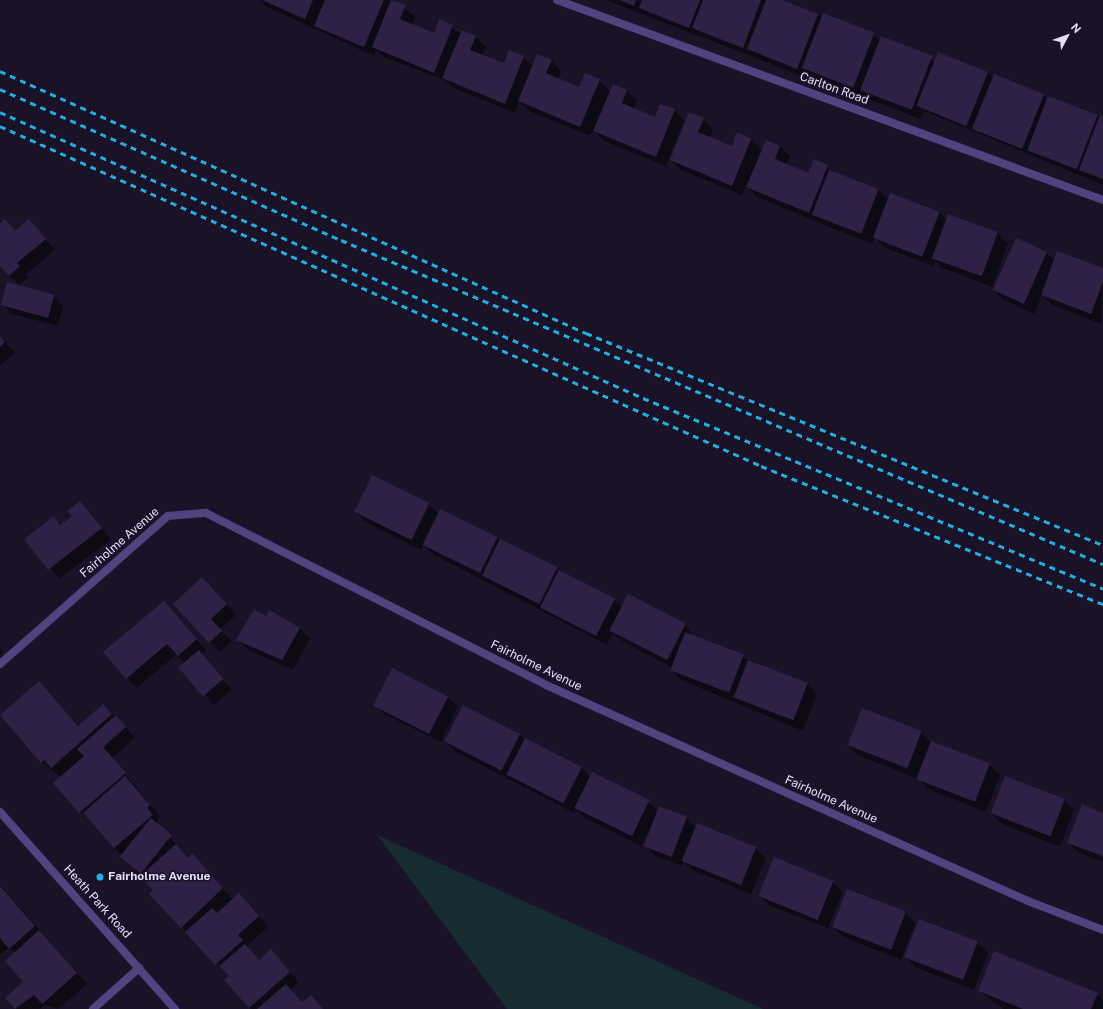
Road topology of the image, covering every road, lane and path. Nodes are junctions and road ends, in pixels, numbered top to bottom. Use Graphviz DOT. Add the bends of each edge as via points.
graph roads {
  1 [pos="557,0"];
  2 [pos="1103,200"];
  3 [pos="0,664"];
  4 [pos="0,812"];
  5 [pos="1103,930"];
  6 [pos="139,968"];
  7 [pos="93,1009"];
  8 [pos="175,1009"];
  1 -- 2 [label="street, Carlton Road"];
  3 -- 5 [label="street, Fairholme Avenue" via="168,516 206,513 546,685 1028,901"];
  4 -- 6 [label="street, Heath Park Road"];
  6 -- 7 [label="street"];
  6 -- 8 [label="street, Heath Park Road"];
}
